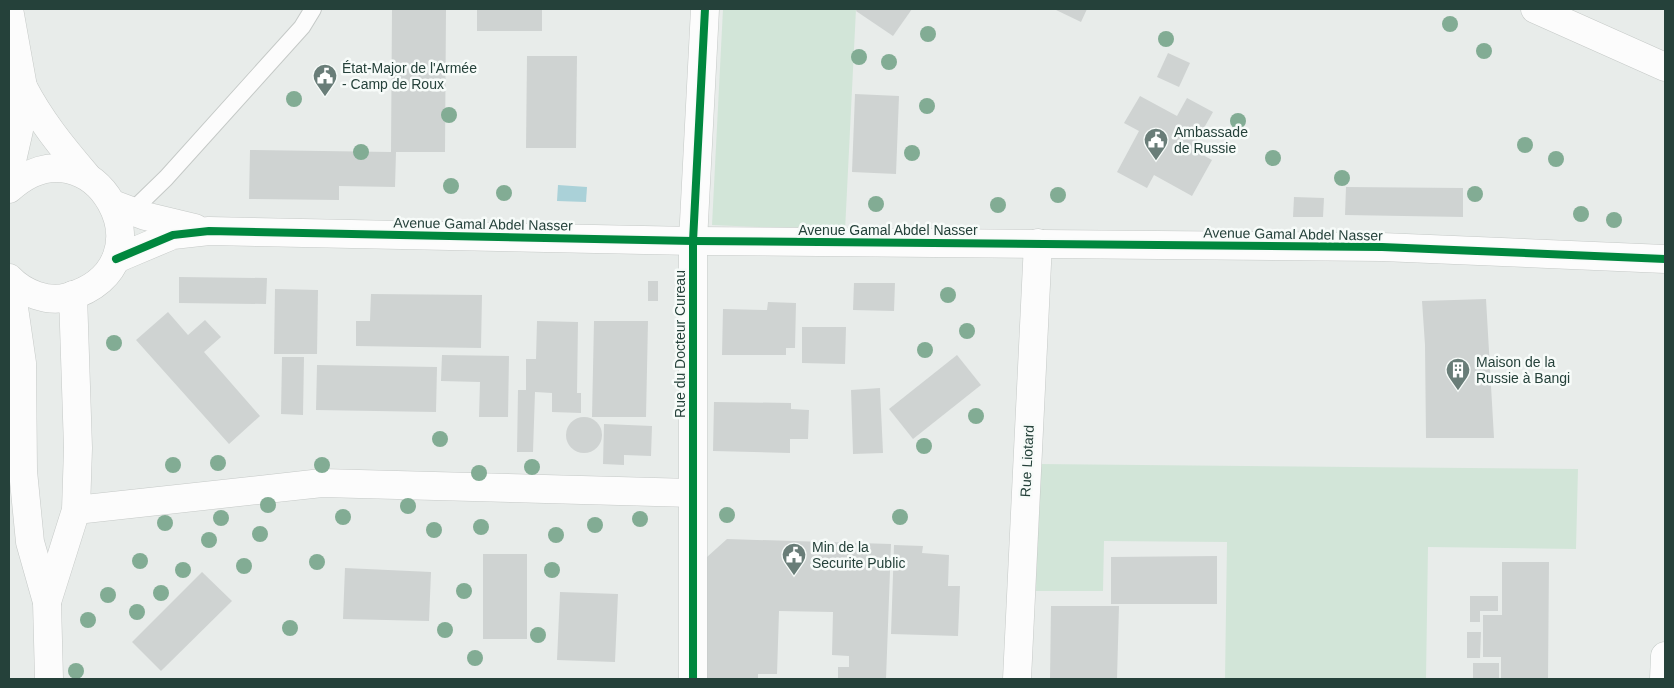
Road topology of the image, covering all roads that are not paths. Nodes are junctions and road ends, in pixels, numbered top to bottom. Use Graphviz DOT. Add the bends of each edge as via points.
graph roads {
  1 [pos="9,9"];
  2 [pos="313,9"];
  3 [pos="705,9"];
  4 [pos="1535,9"];
  5 [pos="1665,67"];
  6 [pos="23,87"];
  7 [pos="9,174"];
  8 [pos="86,175"];
  9 [pos="9,189"];
  10 [pos="122,208"];
  11 [pos="209,231"];
  12 [pos="693,241"];
  13 [pos="1038,244"];
  14 [pos="116,259"];
  15 [pos="1665,259"];
  16 [pos="9,279"];
  17 [pos="73,295"];
  18 [pos="692,493"];
  19 [pos="76,510"];
  20 [pos="47,602"];
  21 [pos="1665,656"];
  22 [pos="49,679"];
  23 [pos="693,679"];
  24 [pos="1017,679"];
  25 [pos="1664,679"];
  1 -- 6 [label="street"];
  2 -- 10 [label="lane" via="302,27 166,178"];
  3 -- 12 [label="street, Rue du Docteur Cureau"];
  4 -- 5 [label="street"];
  6 -- 7 [label="street" via="19,130"];
  6 -- 8 [label="street" via="57,142"];
  8 -- 9 [label="street" via="72,170 41,170"];
  8 -- 10 [label="street"];
  10 -- 11 [label="street, Avenue Gamal Abdel Nasser"];
  10 -- 14 [label="street" via="121,242"];
  11 -- 12 [label="street, Avenue Gamal Abdel Nasser"];
  11 -- 14 [label="street, Avenue Gamal Abdel Nasser" via="173,234"];
  12 -- 13 [label="street, Avenue Gamal Abdel Nasser"];
  12 -- 18 [label="street, Rue du Docteur Cureau"];
  13 -- 15 [label="street, Avenue Gamal Abdel Nasser" via="1382,247"];
  13 -- 24 [label="street, Rue Liotard"];
  14 -- 17 [label="street" via="102,279 82,293"];
  16 -- 17 [label="street" via="26,292 45,298"];
  16 -- 20 [label="street" via="22,363 23,471 30,542"];
  17 -- 19 [label="street" via="78,448"];
  18 -- 19 [label="street" via="322,483"];
  18 -- 23 [label="street, Rue du Docteur Cureau"];
  19 -- 20 [label="street"];
  20 -- 22 [label="street"];
  21 -- 25 [label="street"];
}
